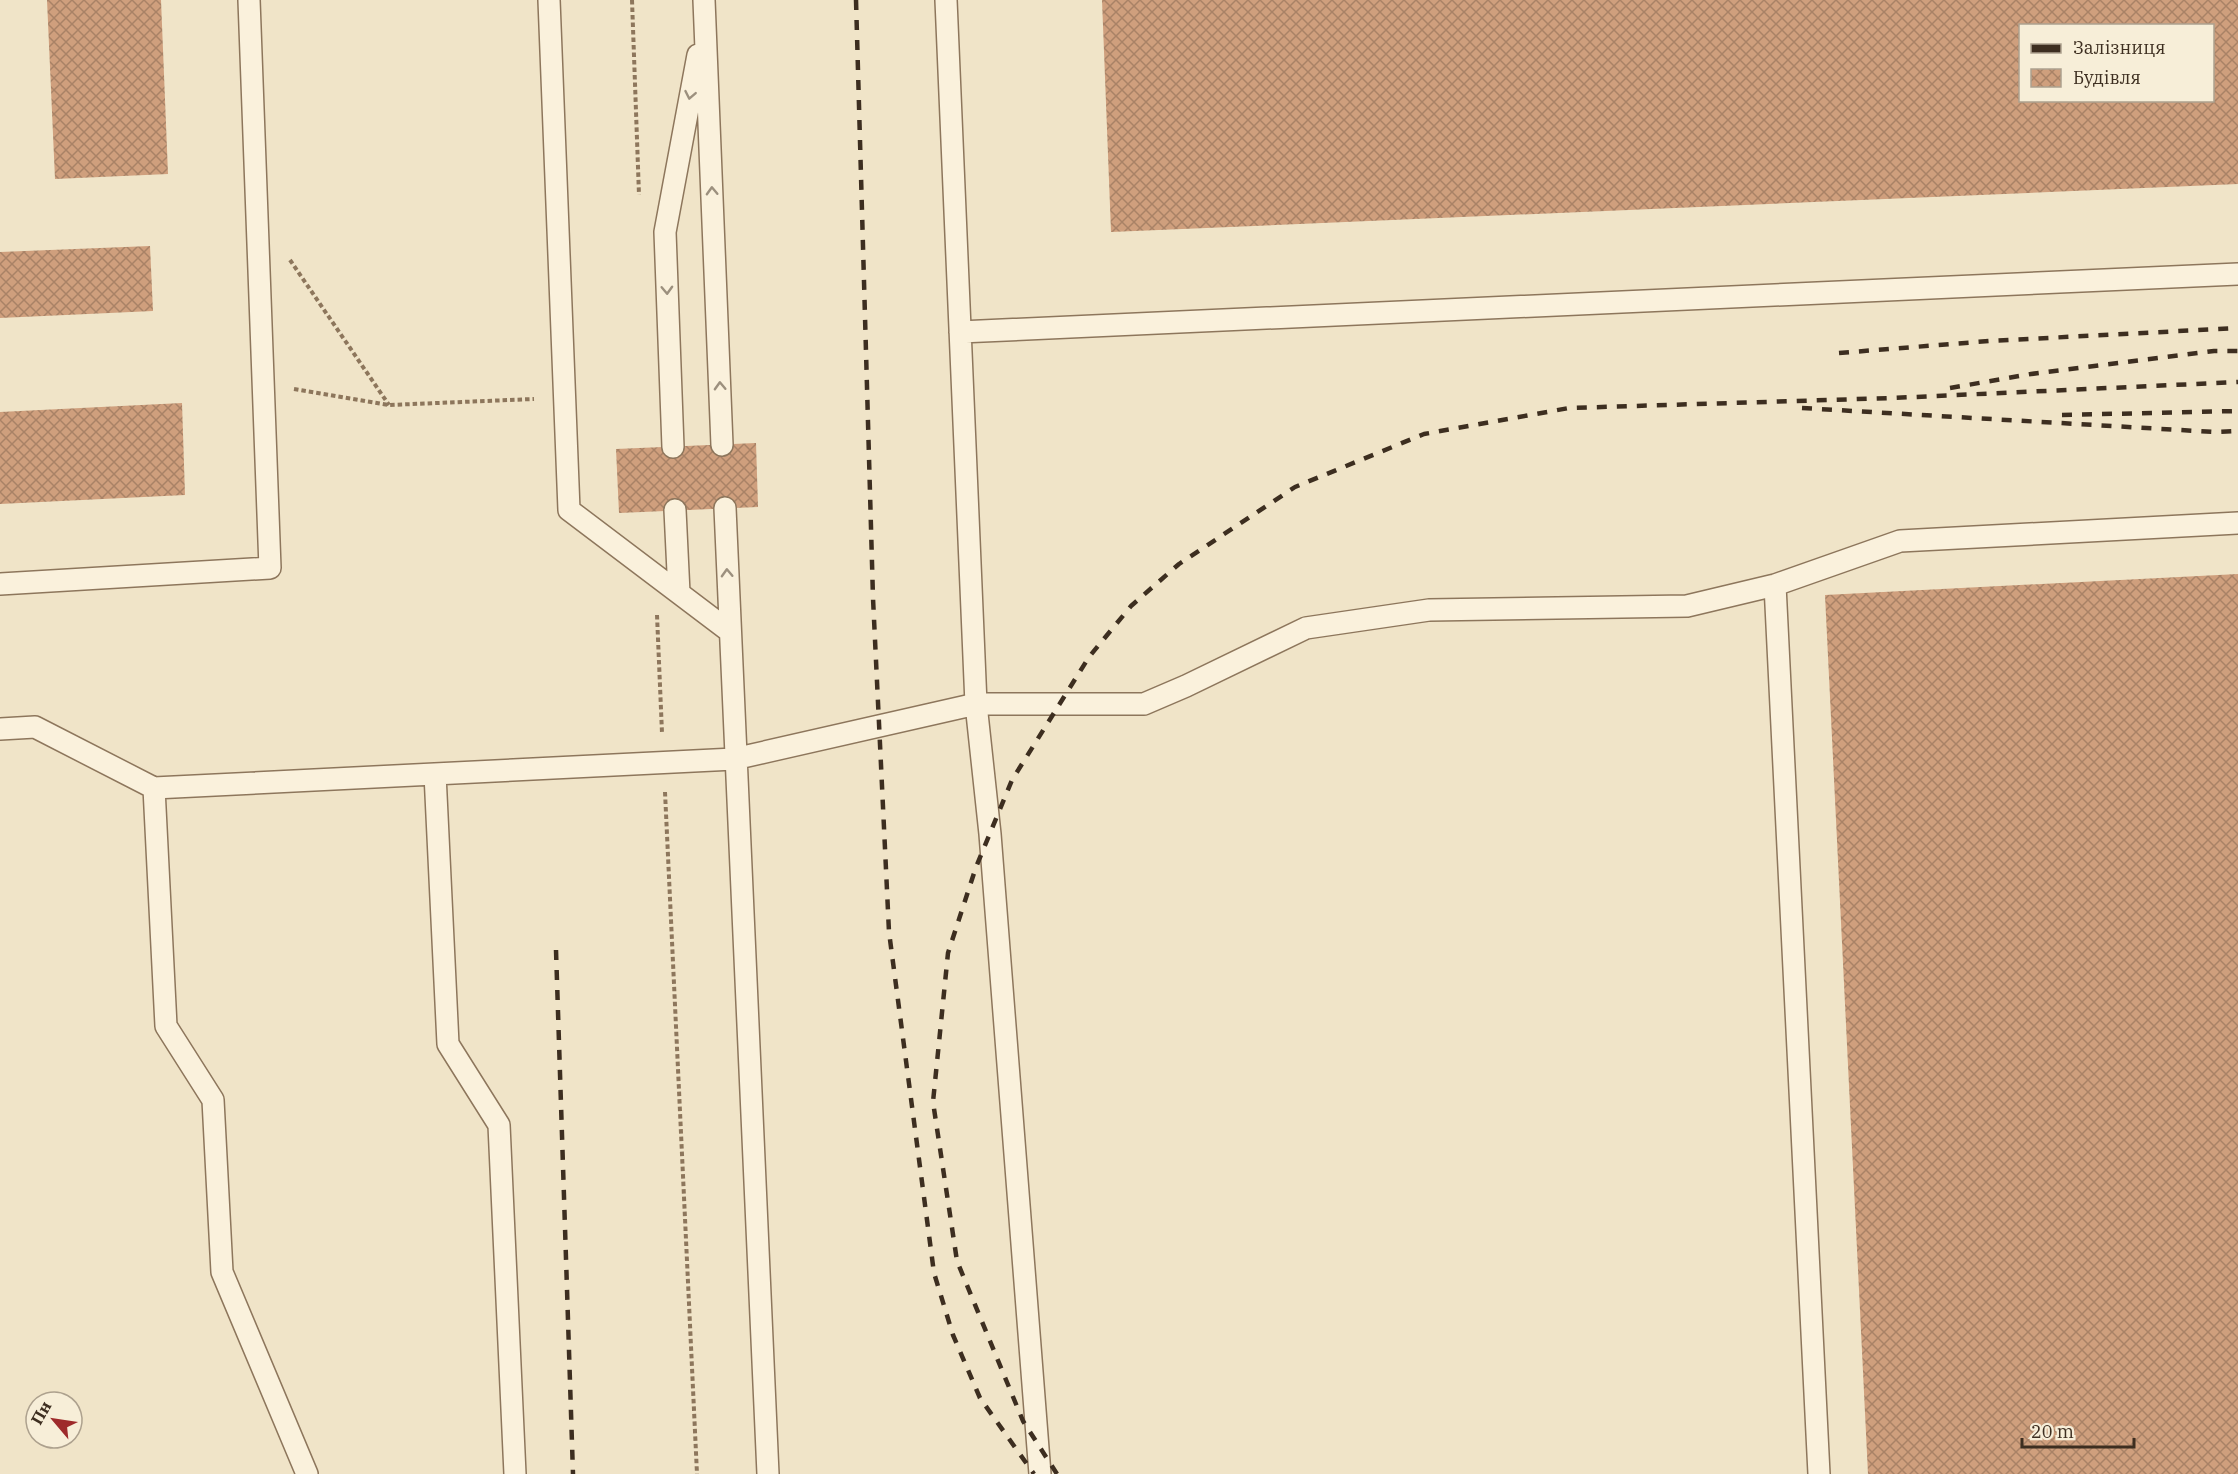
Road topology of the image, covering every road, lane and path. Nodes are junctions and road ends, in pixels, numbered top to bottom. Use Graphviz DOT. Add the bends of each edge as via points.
graph roads {
  1 [pos="249,0"];
  2 [pos="549,0"];
  3 [pos="946,0"];
  4 [pos="705,8"];
  5 [pos="257,213"];
  6 [pos="2238,274"];
  7 [pos="960,332"];
  8 [pos="264,383"];
  9 [pos="565,398"];
  10 [pos="389,405"];
  11 [pos="722,445"];
  12 [pos="673,447"];
  13 [pos="724,508"];
  14 [pos="675,510"];
  15 [pos="2238,523"];
  16 [pos="655,575"];
  17 [pos="0,584"];
  18 [pos="1775,585"];
  19 [pos="679,593"];
  20 [pos="729,631"];
  21 [pos="976,704"];
  22 [pos="0,729"];
  23 [pos="734,759"];
  24 [pos="663,762"];
  25 [pos="435,774"];
  26 [pos="154,788"];
  27 [pos="307,1474"];
  28 [pos="515,1474"];
  29 [pos="697,1474"];
  30 [pos="768,1474"];
  31 [pos="1040,1474"];
  32 [pos="1819,1474"];
  1 -- 5 [label="lane"];
  2 -- 9 [label="lane"];
  3 -- 7 [label="lane"];
  11 -- 4 [label="lane, one-way"];
  4 -- 12 [label="lane, one-way" via="665,232"];
  5 -- 8 [label="lane"];
  5 -- 10 [label="path"];
  6 -- 7 [label="lane"];
  7 -- 21 [label="lane"];
  8 -- 10 [label="path"];
  8 -- 17 [label="lane" via="270,568"];
  9 -- 10 [label="path"];
  9 -- 16 [label="lane" via="569,510"];
  20 -- 13 [label="lane, one-way"];
  14 -- 19 [label="lane"];
  15 -- 18 [label="lane" via="1900,541"];
  16 -- 19 [label="lane"];
  16 -- 24 [label="path"];
  18 -- 21 [label="lane" via="1688,606 1429,610 1306,628 1144,704"];
  18 -- 32 [label="lane"];
  19 -- 20 [label="lane"];
  20 -- 23 [label="lane"];
  21 -- 23 [label="lane"];
  21 -- 31 [label="lane" via="991,846"];
  22 -- 26 [label="lane" via="35,727"];
  23 -- 24 [label="lane"];
  23 -- 30 [label="lane"];
  24 -- 25 [label="lane"];
  24 -- 29 [label="path"];
  25 -- 26 [label="lane"];
  25 -- 28 [label="lane" via="448,1044 499,1125"];
  26 -- 27 [label="lane" via="166,1026 213,1100 222,1272"];
}
